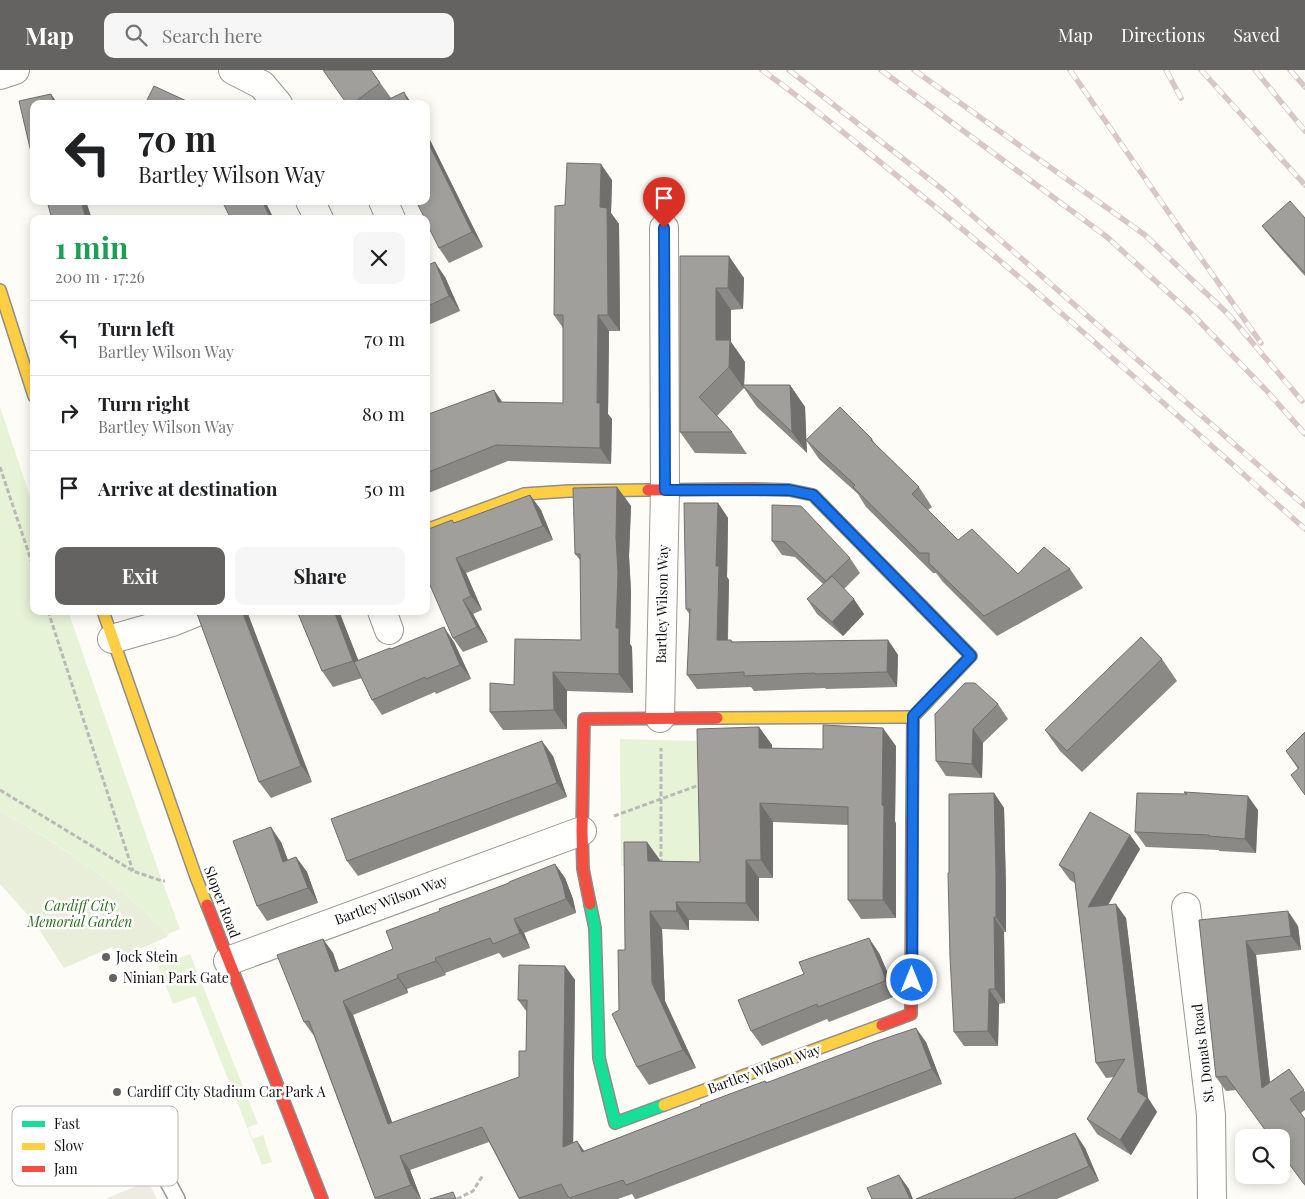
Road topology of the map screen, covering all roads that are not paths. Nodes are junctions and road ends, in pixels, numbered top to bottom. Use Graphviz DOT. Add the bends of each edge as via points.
graph roads {
  1 [pos="15,70"];
  2 [pos="233,70"];
  3 [pos="0,74"];
  4 [pos="275,100"];
  5 [pos="664,228"];
  6 [pos="0,290"];
  7 [pos="30,384"];
  8 [pos="665,490"];
  9 [pos="430,529"];
  10 [pos="104,615"];
  11 [pos="189,615"];
  12 [pos="112,639"];
  13 [pos="913,716"];
  14 [pos="660,729"];
  15 [pos="582,830"];
  16 [pos="1186,907"];
  17 [pos="228,960"];
  18 [pos="170,1186"];
  19 [pos="177,1199"];
  20 [pos="322,1199"];
  21 [pos="1207,1199"];
  22 [pos="1212,1199"];
  1 -- 3 [label="street"];
  2 -- 4 [label="street" via="262,85"];
  5 -- 8 [label="street, Bartley Wilson Way"];
  6 -- 7 [label="street"];
  8 -- 9 [label="street" via="524,494"];
  8 -- 13 [label="street" via="789,490 813,495 971,656"];
  8 -- 14 [label="street, Bartley Wilson Way"];
  10 -- 12 [label="street, Sloper Road"];
  11 -- 12 [label="street"];
  12 -- 17 [label="street, Sloper Road"];
  13 -- 14 [label="street, Bartley Wilson Way"];
  13 -- 15 [label="street, Bartley Wilson Way" via="911,1014 615,1123 599,1058 595,928 583,870"];
  14 -- 15 [label="street, Bartley Wilson Way" via="584,719"];
  15 -- 17 [label="street, Bartley Wilson Way"];
  16 -- 22 [label="street, St. Donats Road" via="1211,1115"];
  17 -- 20 [label="street, Sloper Road"];
  18 -- 19 [label="lane"];
  21 -- 22 [label="street"];
}
